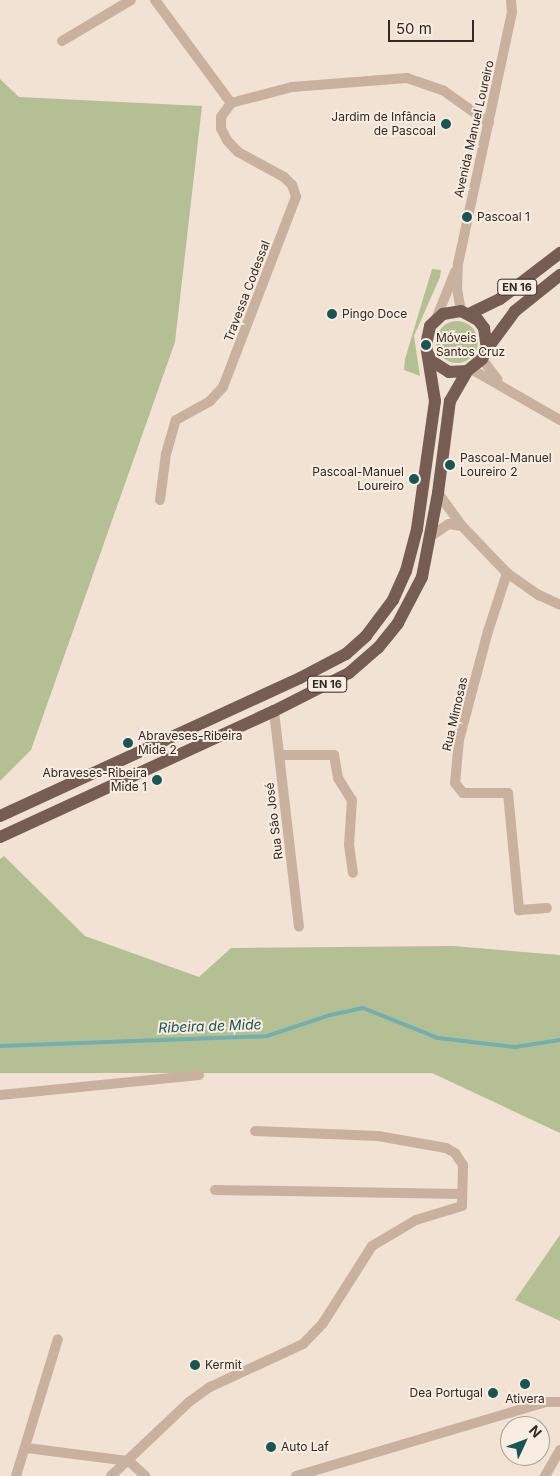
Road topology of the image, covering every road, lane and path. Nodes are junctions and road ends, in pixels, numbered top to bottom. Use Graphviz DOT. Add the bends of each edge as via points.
graph roads {
  1 [pos="132,0"];
  2 [pos="155,0"];
  3 [pos="511,0"];
  4 [pos="62,41"];
  5 [pos="231,103"];
  6 [pos="490,123"];
  7 [pos="560,253"];
  8 [pos="458,264"];
  9 [pos="560,275"];
  10 [pos="465,313"];
  11 [pos="436,319"];
  12 [pos="428,354"];
  13 [pos="484,354"];
  14 [pos="469,370"];
  15 [pos="504,386"];
  16 [pos="560,420"];
  17 [pos="438,494"];
  18 [pos="160,500"];
  19 [pos="462,526"];
  20 [pos="430,536"];
  21 [pos="507,573"];
  22 [pos="560,605"];
  23 [pos="274,712"];
  24 [pos="279,755"];
  25 [pos="0,816"];
  26 [pos="0,837"];
  27 [pos="353,873"];
  28 [pos="547,908"];
  29 [pos="299,927"];
  30 [pos="199,1075"];
  31 [pos="0,1095"];
  32 [pos="255,1131"];
  33 [pos="215,1190"];
  34 [pos="462,1194"];
  35 [pos="58,1339"];
  36 [pos="560,1402"];
  37 [pos="26,1448"];
  38 [pos="560,1450"];
  39 [pos="129,1461"];
  40 [pos="16,1476"];
  41 [pos="111,1476"];
  42 [pos="145,1476"];
  43 [pos="296,1476"];
  44 [pos="545,1476"];
  1 -- 4 [label="street"];
  2 -- 5 [label="street"];
  3 -- 6 [label="street, Avenida Manuel Loureiro" via="512,12"];
  5 -- 6 [label="street" via="292,87 407,78 444,91"];
  5 -- 18 [label="street, Travessa Codessal" via="221,117 220,128 227,140 238,152 284,176 296,197 224,386 210,401 176,420 166,454"];
  6 -- 8 [label="street, Avenida Manuel Loureiro"];
  7 -- 10 [label="main road, EN 16" via="500,299"];
  8 -- 10 [label="street, Avenida Manuel Loureiro" via="457,289"];
  8 -- 11 [label="street, Avenida Manuel Loureiro"];
  9 -- 13 [label="main road, EN 16" via="514,311"];
  10 -- 11 [label="main road, EN 16" via="443,314"];
  10 -- 13 [label="main road" via="484,328"];
  11 -- 12 [label="main road, EN 16" via="426,335"];
  12 -- 14 [label="main road" via="433,362 449,372"];
  12 -- 25 [label="main road, EN 16" via="435,400 417,529 403,578 381,619 366,636 346,654 300,678"];
  13 -- 14 [label="main road, EN 16"];
  13 -- 15 [label="street"];
  14 -- 15 [label="street"];
  14 -- 17 [label="main road, EN 16" via="450,401"];
  15 -- 16 [label="street"];
  17 -- 19 [label="street"];
  17 -- 20 [label="main road, EN 16"];
  19 -- 20 [label="street" via="449,524"];
  19 -- 21 [label="street"];
  20 -- 23 [label="main road, EN 16" via="415,595 378,648 350,673"];
  21 -- 22 [label="street"];
  21 -- 28 [label="street, Rua Mimosas" via="459,740 455,783 463,793 508,794 519,910"];
  23 -- 24 [label="street, Rua São José"];
  23 -- 26 [label="main road, EN 16"];
  24 -- 27 [label="street" via="334,755 338,778 352,800 349,845"];
  24 -- 29 [label="street, Rua São José"];
  30 -- 31 [label="street"];
  32 -- 34 [label="street" via="378,1136 446,1148 455,1153 463,1165"];
  33 -- 34 [label="street"];
  34 -- 39 [label="street" via="462,1206 416,1220 372,1246 323,1323 303,1344 210,1387 189,1402"];
  35 -- 37 [label="street"];
  36 -- 43 [label="street" via="546,1402"];
  37 -- 39 [label="street"];
  37 -- 40 [label="street"];
  38 -- 44 [label="street"];
  39 -- 41 [label="street"];
  39 -- 42 [label="street"];
}
